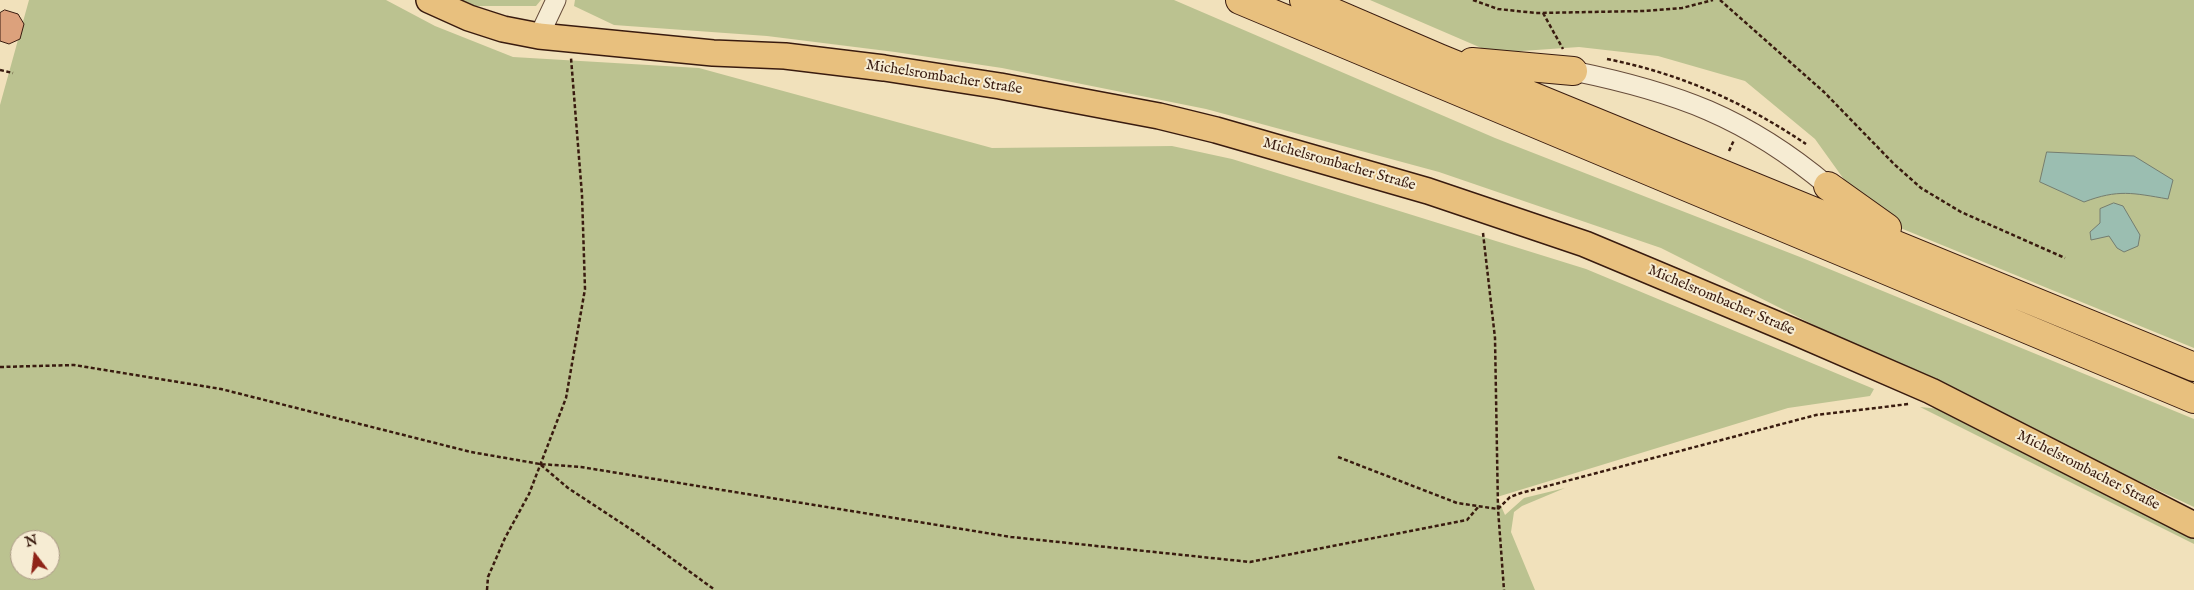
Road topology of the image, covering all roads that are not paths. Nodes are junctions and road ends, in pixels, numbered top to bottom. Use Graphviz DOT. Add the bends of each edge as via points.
graph roads {
  1 [pos="429,0"];
  2 [pos="556,0"];
  3 [pos="1240,0"];
  4 [pos="1304,0"];
  5 [pos="539,36"];
  6 [pos="1439,58"];
  7 [pos="1569,62"];
  8 [pos="1828,186"];
  9 [pos="1943,264"];
  10 [pos="2194,367"];
  11 [pos="2194,399"];
  12 [pos="2194,525"];
  1 -- 5 [label="main road, Michelsrombacher Straße" via="469,18"];
  2 -- 5 [label="lane"];
  3 -- 11 [label="highway"];
  4 -- 6 [label="highway"];
  5 -- 12 [label="main road, Michelsrombacher Straße" via="713,53 785,56 1000,86 1159,116 1428,191 1584,244 1931,392"];
  6 -- 7 [label="highway"];
  6 -- 9 [label="highway"];
  7 -- 8 [label="lane" via="1707,108 1760,136"];
  8 -- 9 [label="highway"];
  9 -- 10 [label="highway"];
}
